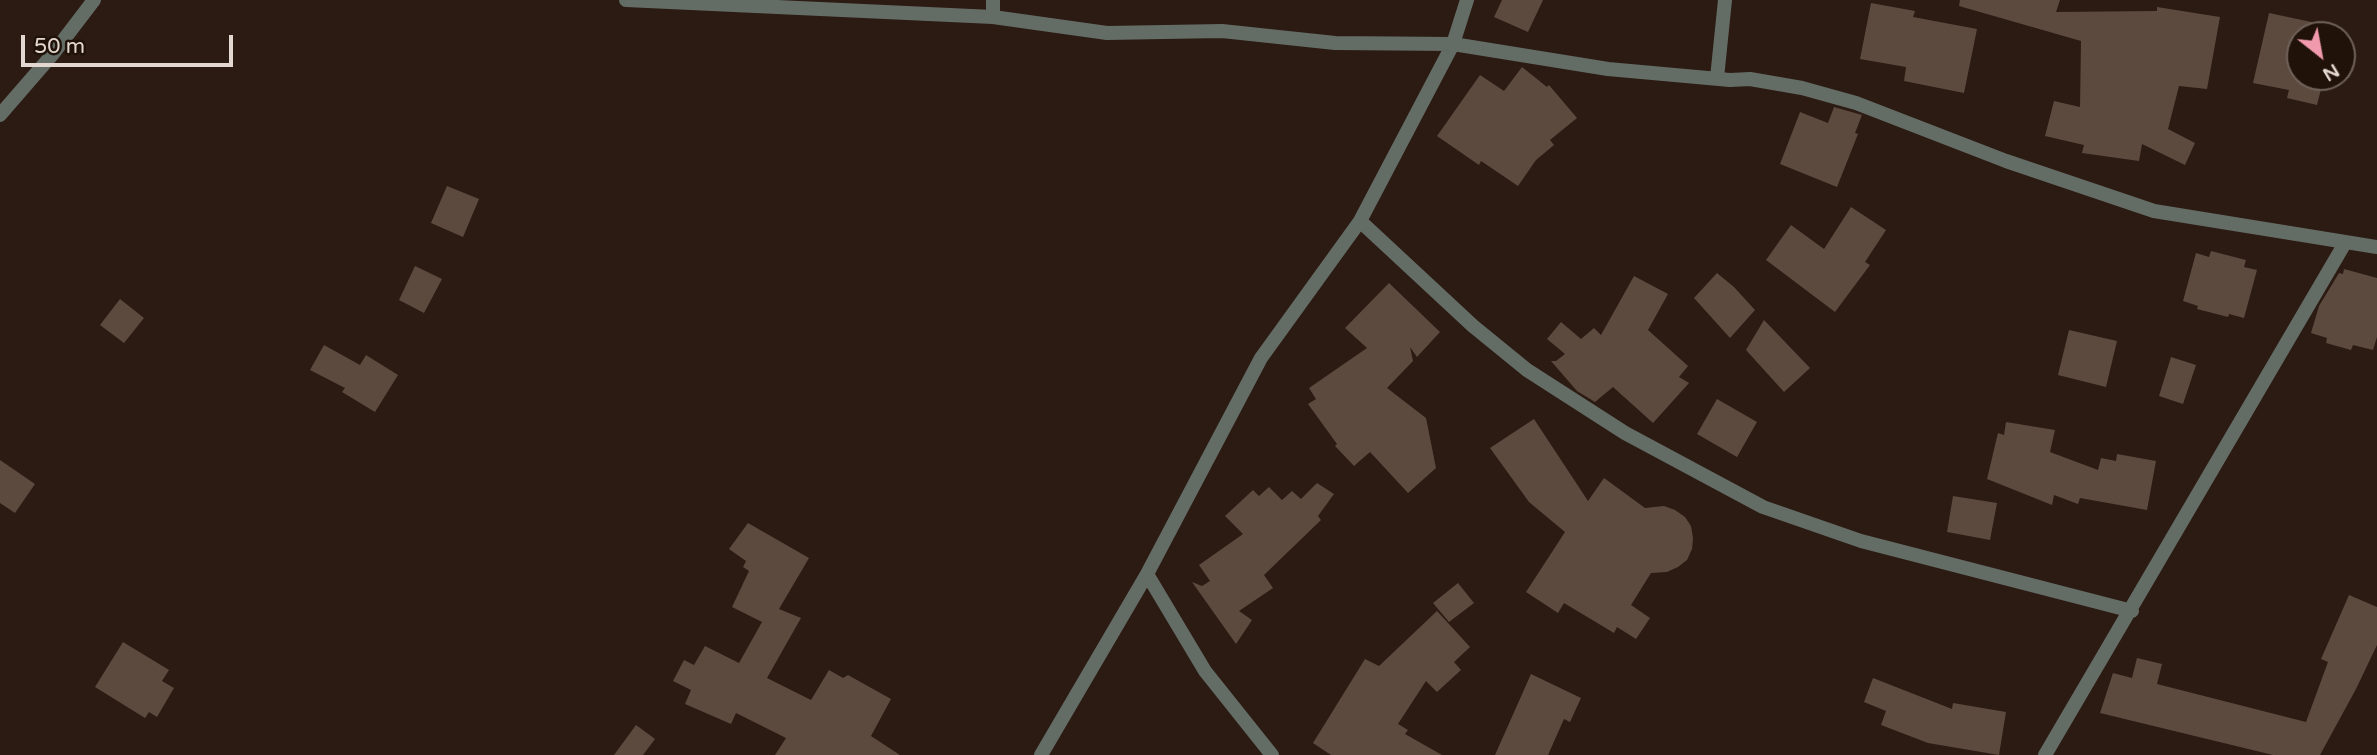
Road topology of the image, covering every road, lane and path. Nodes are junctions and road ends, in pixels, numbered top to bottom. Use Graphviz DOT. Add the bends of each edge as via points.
graph roads {
  1 [pos="94,0"];
  2 [pos="626,0"];
  3 [pos="993,0"];
  4 [pos="1467,0"];
  5 [pos="1725,0"];
  6 [pos="993,17"];
  7 [pos="1453,44"];
  8 [pos="1717,78"];
  9 [pos="0,115"];
  10 [pos="1360,221"];
  11 [pos="2345,243"];
  12 [pos="2377,247"];
  13 [pos="1147,574"];
  14 [pos="2132,611"];
  15 [pos="1041,755"];
  16 [pos="1272,755"];
  17 [pos="2045,755"];
  1 -- 9 [label="street"];
  2 -- 6 [label="street"];
  3 -- 6 [label="street"];
  4 -- 7 [label="street"];
  5 -- 8 [label="street"];
  6 -- 7 [label="street" via="1107,33 1222,31 1335,43"];
  7 -- 8 [label="street" via="1608,69"];
  7 -- 10 [label="street"];
  8 -- 11 [label="street" via="1802,88 1856,103 2006,162 2154,211"];
  10 -- 13 [label="street" via="1261,358"];
  10 -- 14 [label="street" via="1473,327 1527,369 1625,433 1763,507 1861,541"];
  11 -- 12 [label="street"];
  11 -- 14 [label="street"];
  13 -- 15 [label="street"];
  13 -- 16 [label="street" via="1205,671"];
  14 -- 17 [label="street"];
}
